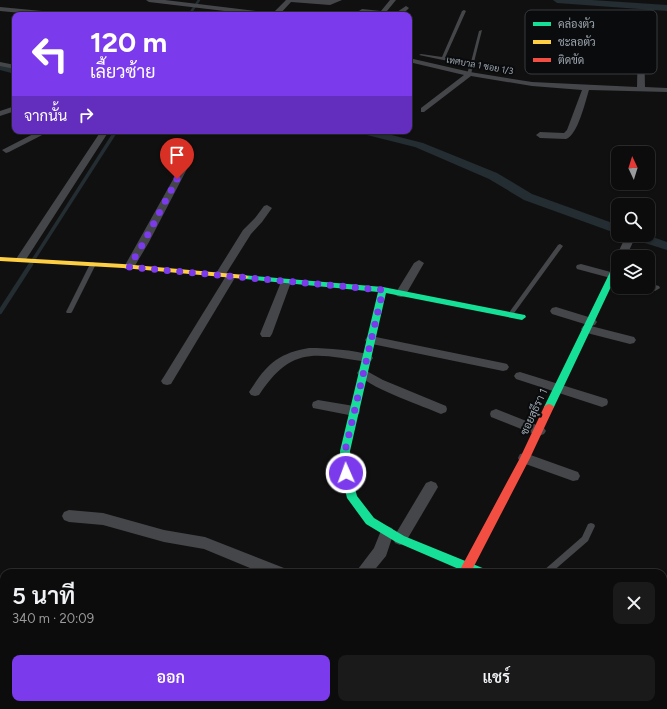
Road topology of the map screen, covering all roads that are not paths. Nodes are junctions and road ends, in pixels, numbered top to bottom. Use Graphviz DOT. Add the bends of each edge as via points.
graph roads {
  1 [pos="149,0"];
  2 [pos="226,0"];
  3 [pos="339,0"];
  4 [pos="393,0"];
  5 [pos="370,3"];
  6 [pos="182,4"];
  7 [pos="406,8"];
  8 [pos="0,9"];
  9 [pos="223,9"];
  10 [pos="464,11"];
  11 [pos="31,12"];
  12 [pos="177,12"];
  13 [pos="249,12"];
  14 [pos="278,12"];
  15 [pos="360,12"];
  16 [pos="383,12"];
  17 [pos="401,12"];
  18 [pos="481,32"];
  19 [pos="421,55"];
  20 [pos="443,59"];
  21 [pos="412,61"];
  22 [pos="472,63"];
  23 [pos="0,64"];
  24 [pos="12,67"];
  25 [pos="469,74"];
  26 [pos="641,74"];
  27 [pos="586,88"];
  28 [pos="641,90"];
  29 [pos="667,90"];
  30 [pos="12,109"];
  31 [pos="424,110"];
  32 [pos="0,114"];
  33 [pos="40,134"];
  34 [pos="103,134"];
  35 [pos="540,135"];
  36 [pos="6,150"];
  37 [pos="184,167"];
  38 [pos="266,208"];
  39 [pos="628,242"];
  40 [pos="560,246"];
  41 [pos="624,250"];
  42 [pos="0,259"];
  43 [pos="22,259"];
  44 [pos="419,263"];
  45 [pos="94,264"];
  46 [pos="129,267"];
  47 [pos="581,267"];
  48 [pos="225,276"];
  49 [pos="611,276"];
  50 [pos="286,282"];
  51 [pos="611,284"];
  52 [pos="383,290"];
  53 [pos="401,294"];
  54 [pos="556,311"];
  55 [pos="69,312"];
  56 [pos="510,315"];
  57 [pos="522,317"];
  58 [pos="589,325"];
  59 [pos="266,334"];
  60 [pos="371,340"];
  61 [pos="630,340"];
  62 [pos="367,358"];
  63 [pos="503,367"];
  64 [pos="364,373"];
  65 [pos="520,376"];
  66 [pos="167,381"];
  67 [pos="559,388"];
  68 [pos="255,392"];
  69 [pos="602,402"];
  70 [pos="318,405"];
  71 [pos="441,409"];
  72 [pos="354,411"];
  73 [pos="496,414"];
  74 [pos="539,430"];
  75 [pos="526,458"];
  76 [pos="573,476"];
  77 [pos="432,487"];
  78 [pos="69,516"];
  79 [pos="591,526"];
  80 [pos="393,536"];
  81 [pos="253,567"];
  82 [pos="467,568"];
  83 [pos="366,569"];
  84 [pos="551,569"];
  1 -- 6 [label="street"];
  2 -- 9 [label="street"];
  3 -- 14 [label="street" via="330,3 289,0"];
  4 -- 16 [label="street"];
  5 -- 15 [label="street"];
  6 -- 9 [label="street"];
  6 -- 12 [label="street"];
  7 -- 17 [label="street"];
  8 -- 11 [label="street"];
  9 -- 13 [label="street"];
  10 -- 20 [label="lane"];
  18 -- 22 [label="lane"];
  19 -- 20 [label="lane"];
  20 -- 22 [label="lane"];
  21 -- 25 [label="street, เทศบาล 1 ซอย 1/3"];
  22 -- 25 [label="lane"];
  23 -- 24 [label="street"];
  25 -- 27 [label="street, เทศบาล 1 ซอย 1/3" via="531,84"];
  25 -- 31 [label="street"];
  26 -- 28 [label="street"];
  27 -- 28 [label="street, เทศบาล 1 ซอย 1/3"];
  27 -- 35 [label="street" via="571,131 566,136"];
  28 -- 29 [label="street, เทศบาล 1 ซอย 1/3"];
  30 -- 32 [label="street"];
  33 -- 36 [label="street"];
  34 -- 43 [label="street"];
  37 -- 46 [label="street"];
  38 -- 48 [label="street" via="247,232"];
  39 -- 41 [label="street"];
  40 -- 56 [label="lane"];
  42 -- 43 [label="street"];
  43 -- 45 [label="street"];
  44 -- 53 [label="street"];
  45 -- 46 [label="street"];
  45 -- 55 [label="lane"];
  46 -- 48 [label="street"];
  47 -- 49 [label="street"];
  48 -- 50 [label="street"];
  48 -- 66 [label="street"];
  50 -- 52 [label="street"];
  50 -- 59 [label="street"];
  51 -- 58 [label="street, ซอยสุธีรา 1"];
  52 -- 53 [label="street"];
  52 -- 60 [label="street"];
  53 -- 56 [label="street"];
  54 -- 58 [label="street"];
  56 -- 57 [label="street"];
  58 -- 61 [label="street"];
  58 -- 67 [label="street, ซอยสุธีรา 1"];
  60 -- 62 [label="street"];
  60 -- 63 [label="street"];
  62 -- 64 [label="street"];
  62 -- 68 [label="street" via="312,351 300,353 278,363"];
  64 -- 71 [label="street" via="379,383"];
  64 -- 72 [label="street"];
  65 -- 67 [label="street"];
  67 -- 69 [label="street"];
  67 -- 74 [label="street, ซอยสุธีรา 1"];
  70 -- 72 [label="street"];
  72 -- 80 [label="street" via="345,451 346,473 352,498 370,521"];
  73 -- 74 [label="street"];
  74 -- 75 [label="street, ซอยสุธีรา 1"];
  75 -- 76 [label="street"];
  75 -- 82 [label="street, ซอยสุธีรา 1"];
  77 -- 80 [label="street"];
  78 -- 81 [label="street" via="103,519 164,536 205,543"];
  79 -- 84 [label="lane" via="585,539"];
  80 -- 82 [label="street"];
  80 -- 83 [label="street"];
}
